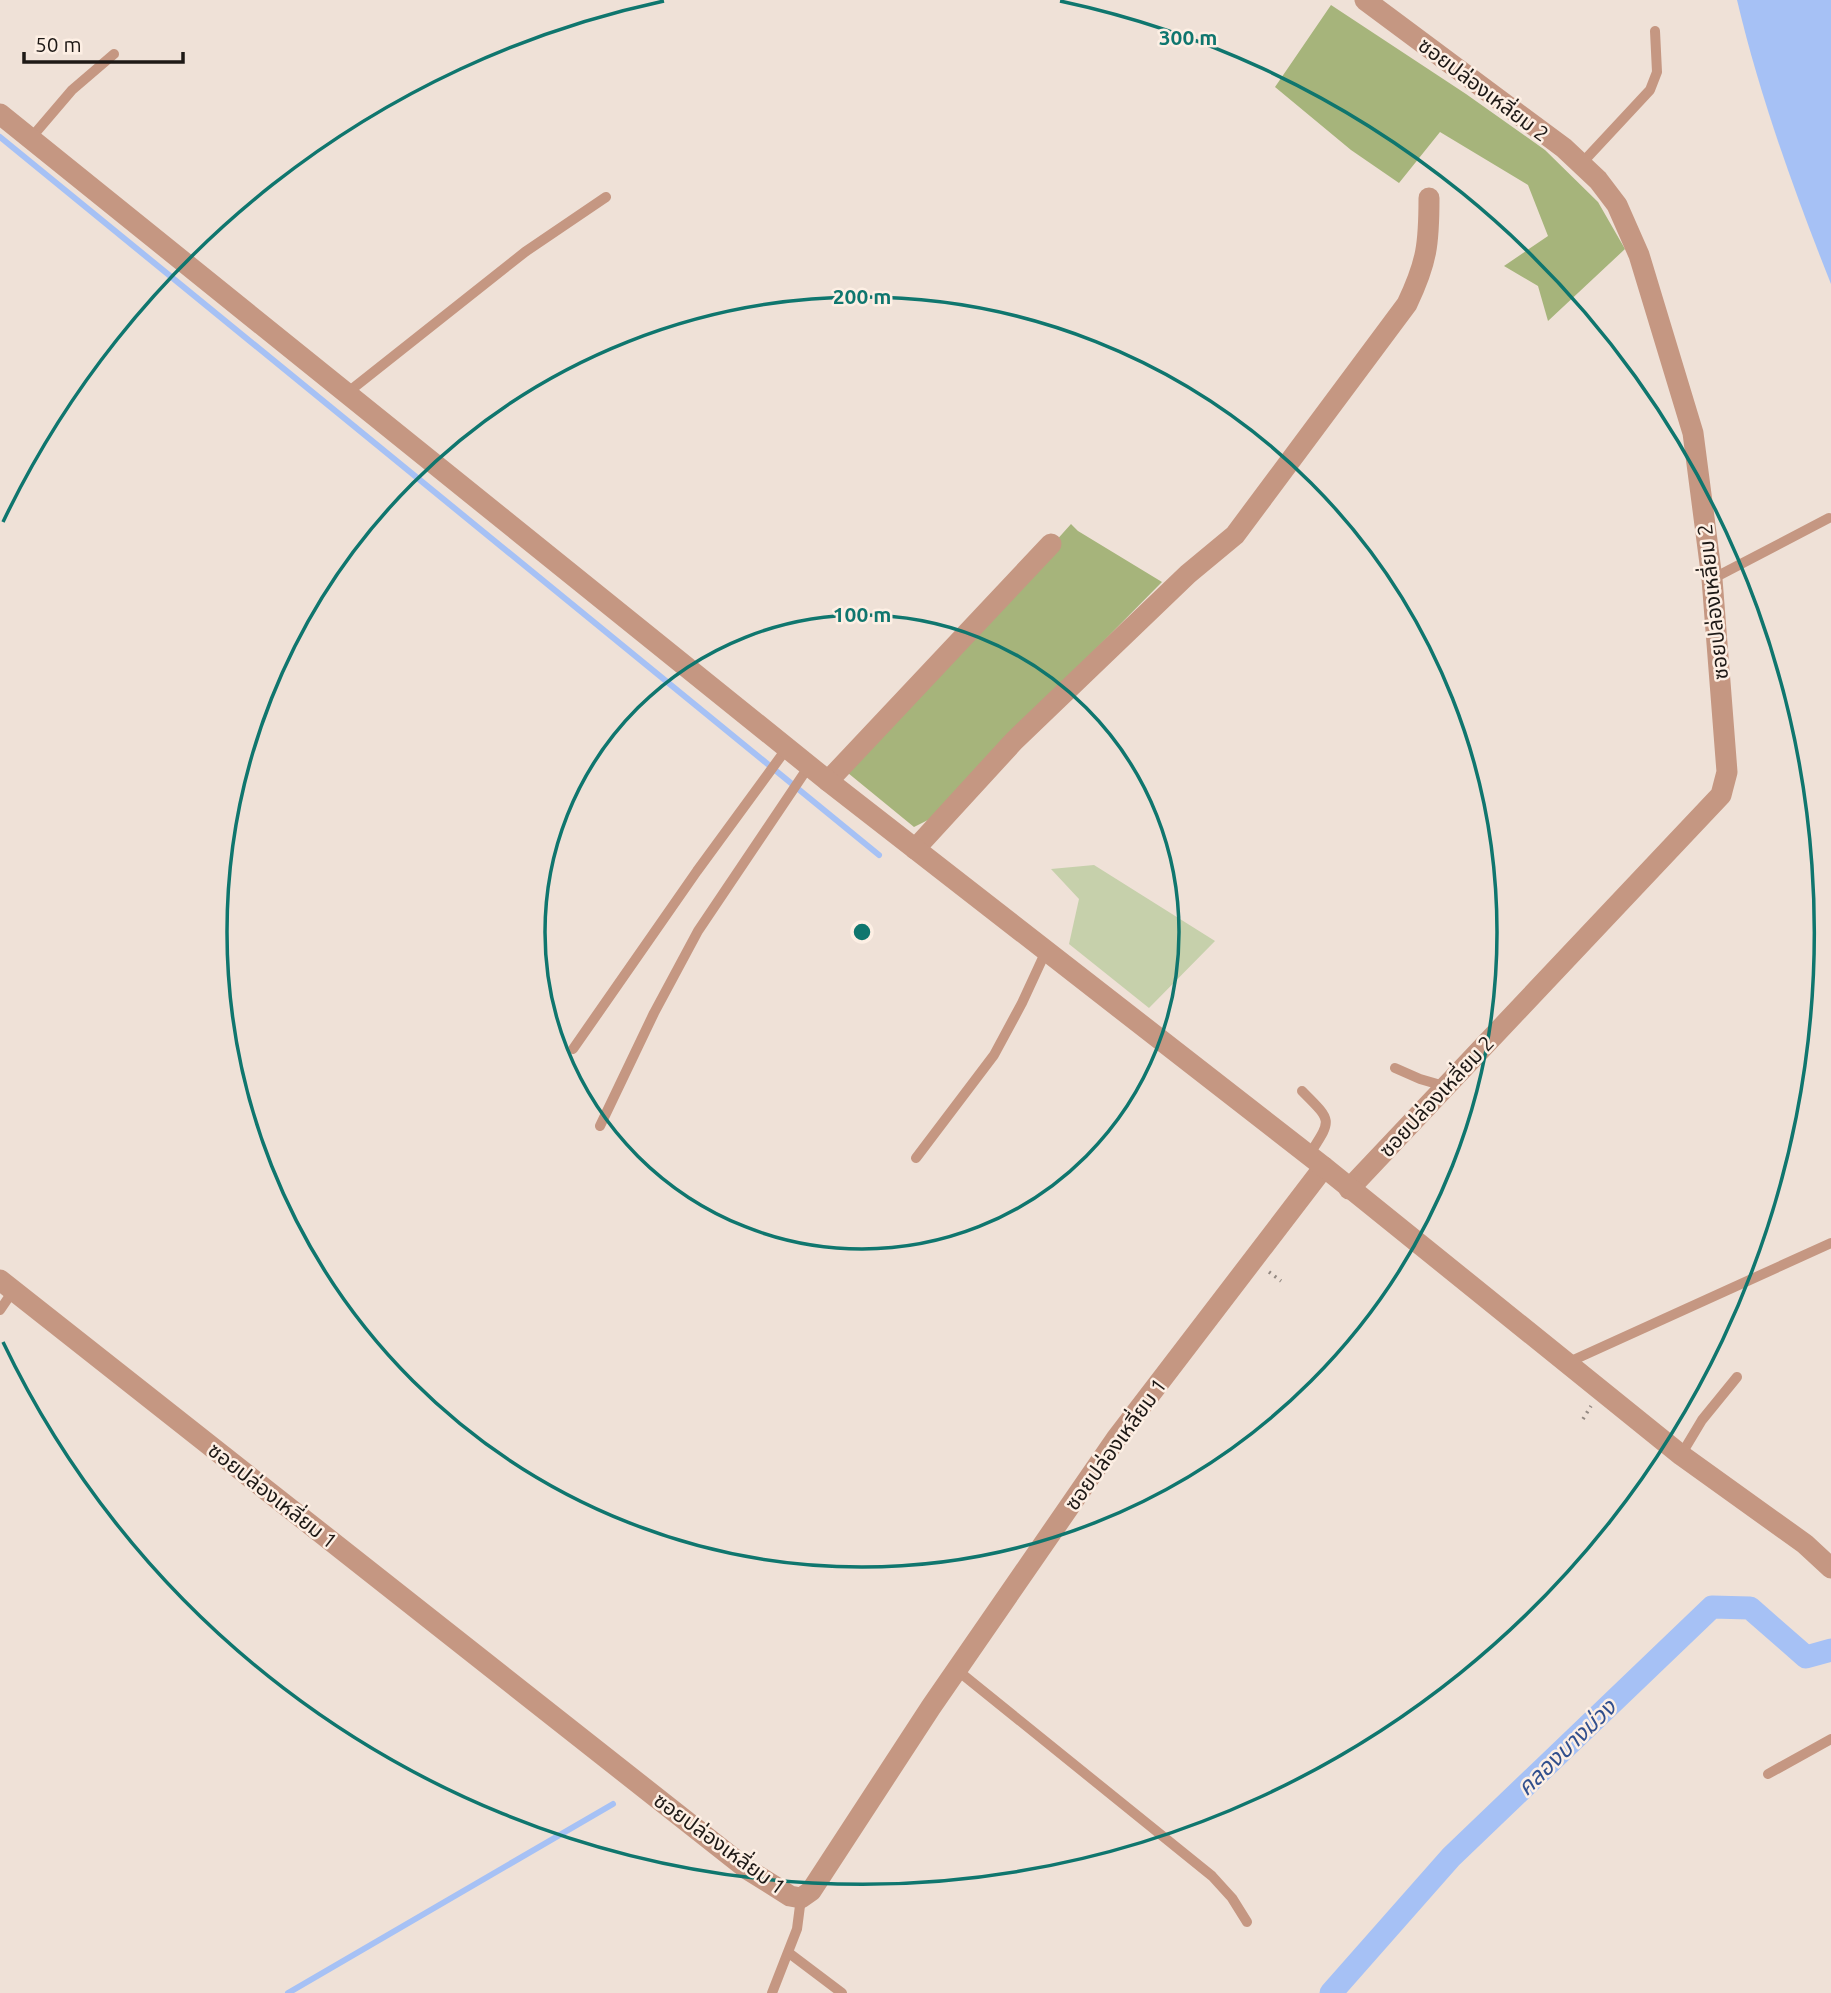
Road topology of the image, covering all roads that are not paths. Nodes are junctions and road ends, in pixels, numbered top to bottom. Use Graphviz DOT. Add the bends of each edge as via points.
graph roads {
  1 [pos="1365,0"];
  2 [pos="1654,31"];
  3 [pos="114,54"];
  4 [pos="0,114"];
  5 [pos="31,138"];
  6 [pos="1582,163"];
  7 [pos="606,197"];
  8 [pos="1429,198"];
  9 [pos="347,393"];
  10 [pos="1829,518"];
  11 [pos="1051,544"];
  12 [pos="1712,579"];
  13 [pos="787,748"];
  14 [pos="809,766"];
  15 [pos="828,781"];
  16 [pos="915,849"];
  17 [pos="1046,951"];
  18 [pos="573,1049"];
  19 [pos="1395,1068"];
  20 [pos="1444,1086"];
  21 [pos="1302,1091"];
  22 [pos="600,1126"];
  23 [pos="916,1158"];
  24 [pos="1316,1161"];
  25 [pos="1349,1189"];
  26 [pos="1831,1243"];
  27 [pos="7,1286"];
  28 [pos="0,1310"];
  29 [pos="1569,1362"];
  30 [pos="1737,1377"];
  31 [pos="1681,1455"];
  32 [pos="1831,1568"];
  33 [pos="957,1670"];
  34 [pos="1831,1739"];
  35 [pos="1768,1774"];
  36 [pos="801,1898"];
  37 [pos="1247,1922"];
  38 [pos="789,1953"];
  39 [pos="772,1993"];
  40 [pos="842,1993"];
  1 -- 6 [label="street, ซอยปล่องเหลี่ยม 2"];
  2 -- 6 [label="lane" via="1657,72 1650,90"];
  3 -- 5 [label="lane" via="72,90"];
  4 -- 5 [label="street"];
  5 -- 9 [label="street"];
  6 -- 12 [label="street, ซอยปล่องเหลี่ยม 2" via="1617,205 1639,255 1676,372 1693,433"];
  7 -- 9 [label="lane" via="525,252"];
  8 -- 16 [label="street" via="1427,251 1407,304 1247,520 1014,741"];
  9 -- 13 [label="street"];
  10 -- 12 [label="lane"];
  11 -- 15 [label="street"];
  12 -- 20 [label="street, ซอยปล่องเหลี่ยม 2" via="1726,737 1727,772 1721,795"];
  13 -- 14 [label="street"];
  13 -- 18 [label="lane"];
  14 -- 15 [label="street"];
  14 -- 22 [label="lane" via="698,931"];
  15 -- 16 [label="street"];
  16 -- 17 [label="street"];
  17 -- 23 [label="lane" via="994,1055"];
  17 -- 24 [label="street"];
  19 -- 20 [label="lane"];
  20 -- 25 [label="street, ซอยปล่องเหลี่ยม 2"];
  21 -- 24 [label="lane" via="1326,1115"];
  24 -- 25 [label="street"];
  24 -- 33 [label="street, ซอยปล่องเหลี่ยม 1" via="1116,1438"];
  25 -- 29 [label="street"];
  26 -- 29 [label="lane"];
  27 -- 28 [label="lane"];
  27 -- 36 [label="street, ซอยปล่องเหลี่ยม 1" via="747,1868 790,1896"];
  29 -- 31 [label="street"];
  30 -- 31 [label="lane"];
  31 -- 32 [label="street" via="1805,1544"];
  33 -- 36 [label="street, ซอยปล่องเหลี่ยม 1" via="811,1891"];
  33 -- 37 [label="lane" via="1212,1877"];
  34 -- 35 [label="lane"];
  36 -- 38 [label="lane"];
  38 -- 39 [label="lane"];
  38 -- 40 [label="lane"];
}
